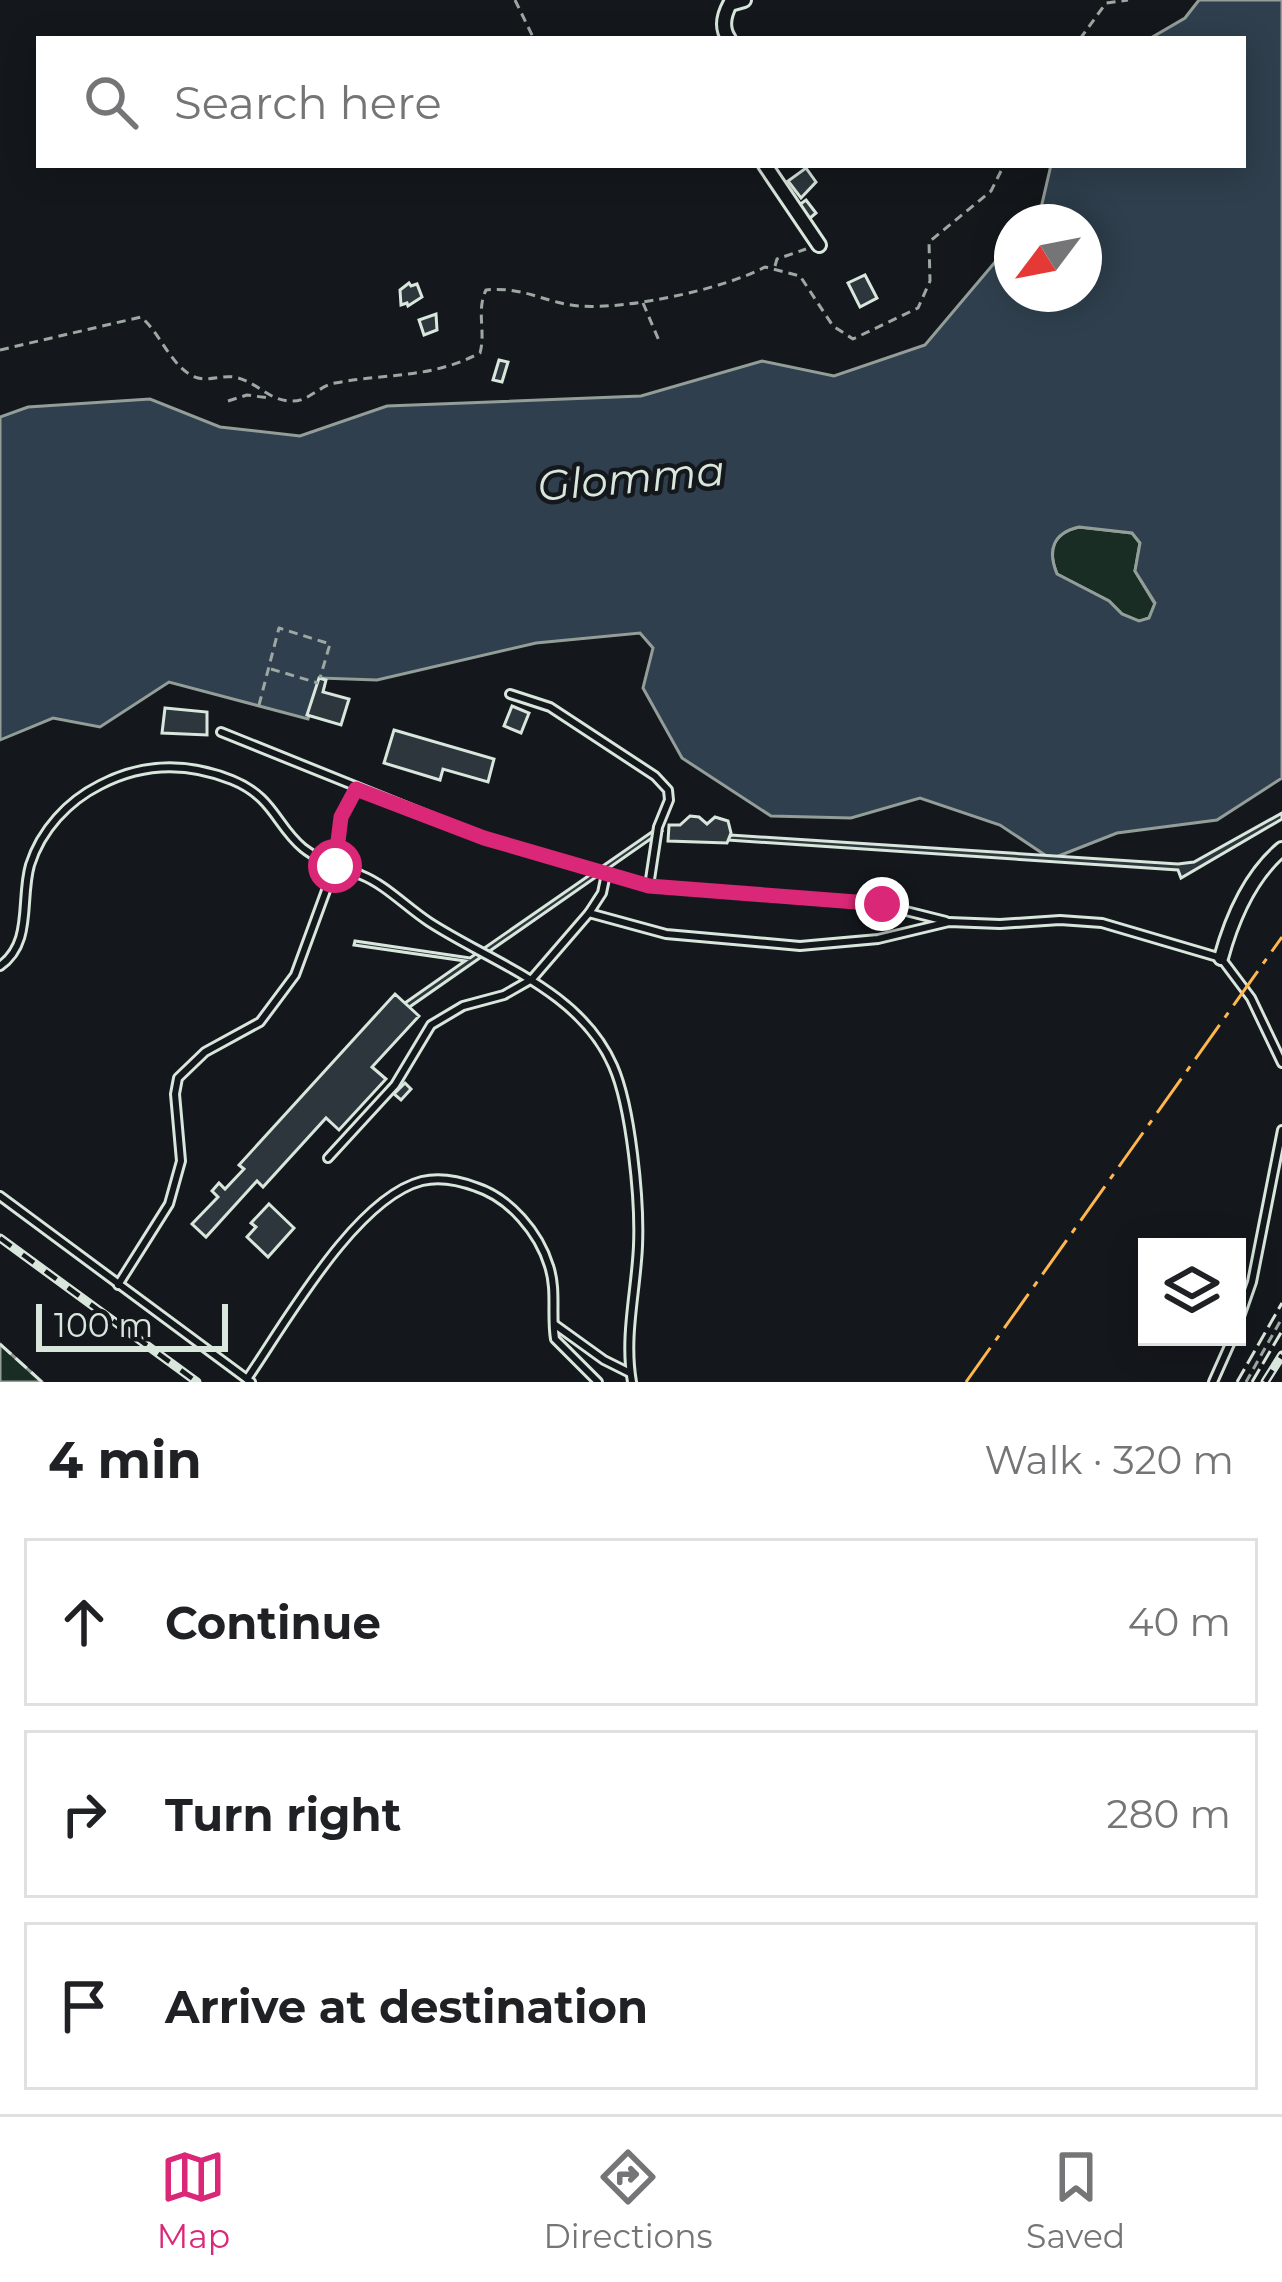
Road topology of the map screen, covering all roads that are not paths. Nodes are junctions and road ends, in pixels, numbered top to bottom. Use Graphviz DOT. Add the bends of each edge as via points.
graph roads {
  1 [pos="744,0"];
  2 [pos="728,36"];
  3 [pos="767,168"];
  4 [pos="819,244"];
  5 [pos="510,694"];
  6 [pos="220,732"];
  7 [pos="356,789"];
  8 [pos="1282,849"];
  9 [pos="335,866"];
  10 [pos="606,874"];
  11 [pos="649,886"];
  12 [pos="589,913"];
  13 [pos="950,922"];
  14 [pos="1221,958"];
  15 [pos="0,966"];
  16 [pos="532,979"];
  17 [pos="1282,1063"];
  18 [pos="1282,1130"];
  19 [pos="328,1157"];
  20 [pos="0,1196"];
  21 [pos="118,1286"];
  22 [pos="1246,1299"];
  23 [pos="554,1324"];
  24 [pos="1229,1346"];
  25 [pos="631,1377"];
  26 [pos="249,1381"];
  27 [pos="598,1382"];
  28 [pos="1213,1382"];
  1 -- 2 [label="street" via="730,4"];
  3 -- 4 [label="street"];
  5 -- 11 [label="lane" via="550,707 668,790"];
  6 -- 7 [label="lane"];
  7 -- 9 [label="lane" via="341,817"];
  7 -- 10 [label="lane"];
  8 -- 14 [label="street" via="1254,879"];
  9 -- 15 [label="lane" via="302,848 262,797 237,782 186,767 146,768 86,793 57,818 30,864 17,950"];
  9 -- 16 [label="lane" via="365,876"];
  9 -- 21 [label="lane" via="280,999 178,1078 181,1161 170,1204"];
  10 -- 11 [label="lane"];
  10 -- 12 [label="lane"];
  11 -- 13 [label="lane" via="882,904"];
  12 -- 13 [label="lane" via="665,934 800,946"];
  12 -- 16 [label="lane"];
  13 -- 14 [label="lane" via="1102,923"];
  14 -- 17 [label="lane"];
  16 -- 19 [label="lane" via="431,1024 395,1085"];
  16 -- 25 [label="lane" via="594,1035 613,1065 628,1118 639,1243"];
  18 -- 22 [label="lane"];
  20 -- 21 [label="lane"];
  21 -- 26 [label="lane"];
  23 -- 25 [label="lane"];
  23 -- 26 [label="lane" via="548,1264 518,1214 481,1188 424,1180 383,1203 342,1241"];
  23 -- 27 [label="lane" via="558,1345"];
  24 -- 28 [label="lane"];
}
